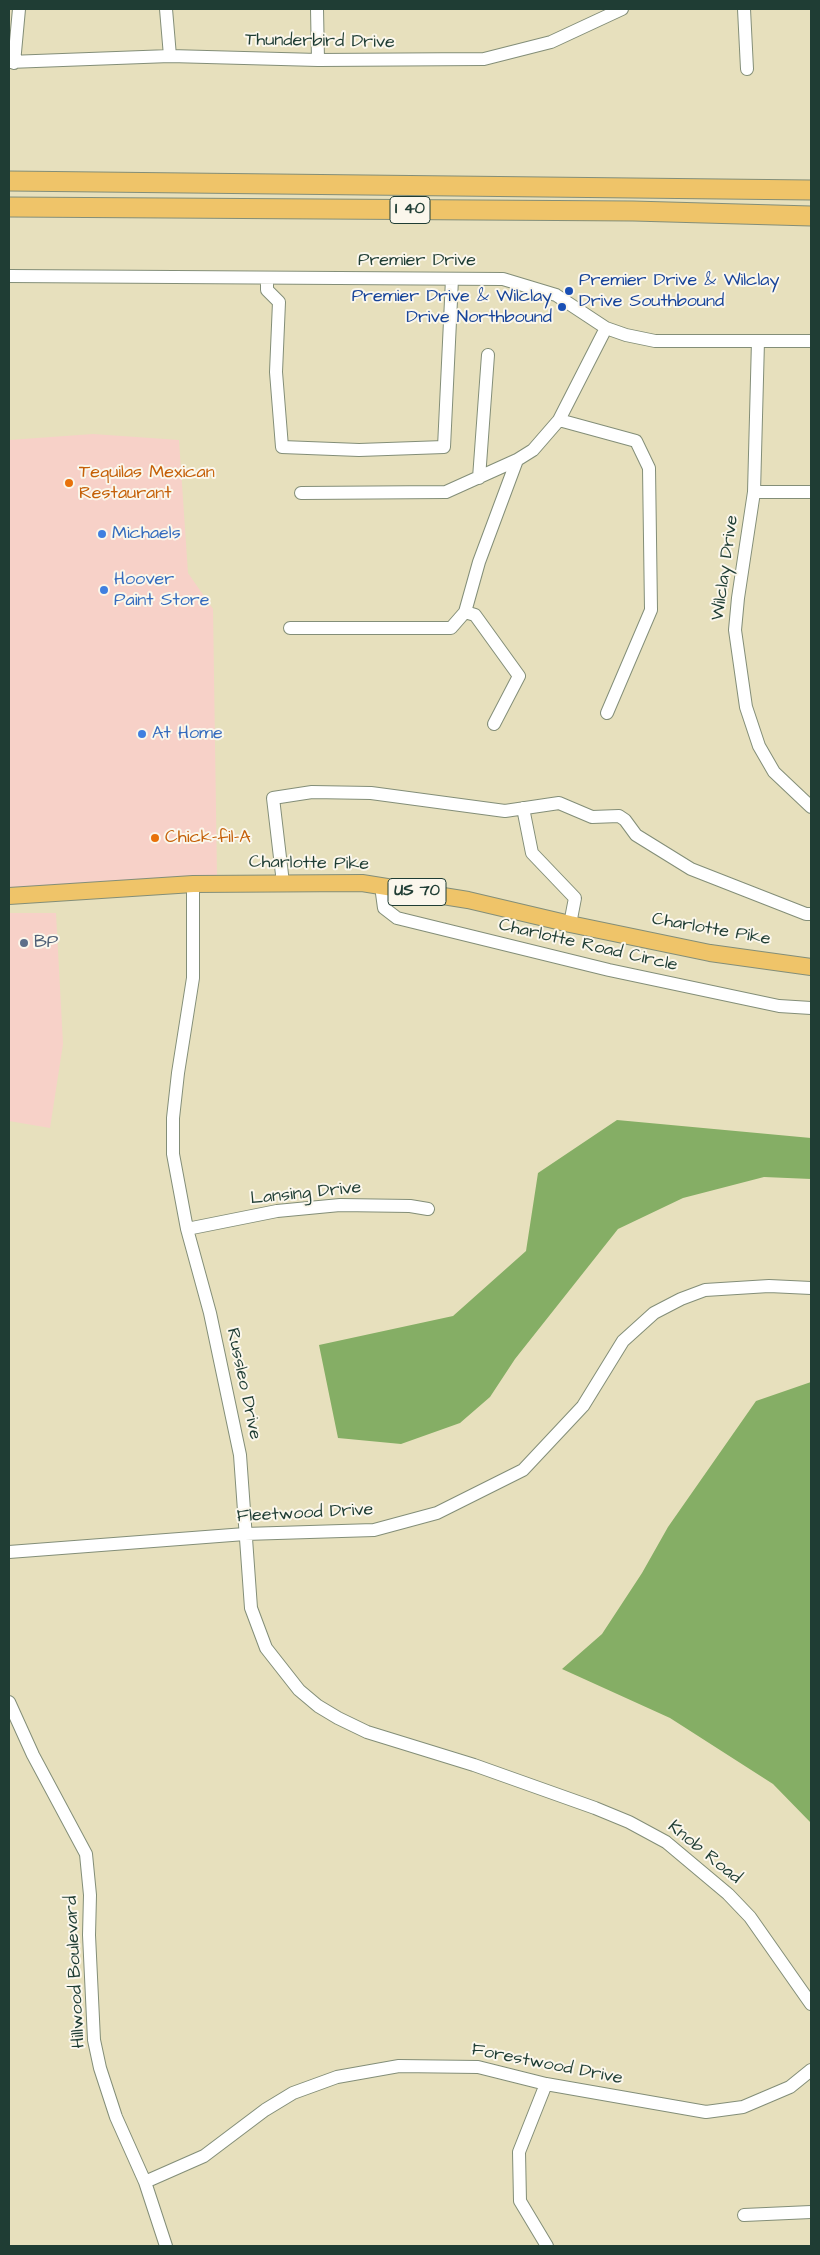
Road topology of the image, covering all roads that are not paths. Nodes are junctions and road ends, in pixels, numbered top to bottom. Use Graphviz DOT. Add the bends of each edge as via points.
graph roads {
  1 [pos="19,9"];
  2 [pos="166,9"];
  3 [pos="317,9"];
  4 [pos="622,9"];
  5 [pos="744,9"];
  6 [pos="170,56"];
  7 [pos="318,60"];
  8 [pos="12,63"];
  9 [pos="747,69"];
  10 [pos="9,182"];
  11 [pos="811,190"];
  12 [pos="9,207"];
  13 [pos="811,216"];
  14 [pos="9,276"];
  15 [pos="267,278"];
  16 [pos="452,279"];
  17 [pos="606,328"];
  18 [pos="758,341"];
  19 [pos="811,341"];
  20 [pos="488,355"];
  21 [pos="559,420"];
  22 [pos="517,460"];
  23 [pos="479,478"];
  24 [pos="754,492"];
  25 [pos="811,492"];
  26 [pos="301,493"];
  27 [pos="465,612"];
  28 [pos="290,628"];
  29 [pos="607,713"];
  30 [pos="494,724"];
  31 [pos="811,807"];
  32 [pos="523,808"];
  33 [pos="283,883"];
  34 [pos="193,884"];
  35 [pos="381,886"];
  36 [pos="9,896"];
  37 [pos="811,914"];
  38 [pos="570,924"];
  39 [pos="811,967"];
  40 [pos="811,1008"];
  41 [pos="428,1209"];
  42 [pos="187,1230"];
  43 [pos="811,1288"];
  44 [pos="245,1534"];
  45 [pos="9,1552"];
  46 [pos="9,1702"];
  47 [pos="474,1765"];
  48 [pos="811,2004"];
  49 [pos="811,2070"];
  50 [pos="546,2084"];
  51 [pos="145,2182"];
  52 [pos="811,2212"];
  53 [pos="744,2215"];
  54 [pos="166,2246"];
  55 [pos="547,2246"];
  1 -- 8 [label="street"];
  2 -- 6 [label="street"];
  3 -- 7 [label="street"];
  4 -- 7 [label="street, Thunderbird Drive" via="551,42 484,59"];
  5 -- 9 [label="street"];
  6 -- 7 [label="street, Thunderbird Drive"];
  6 -- 8 [label="street, Thunderbird Drive"];
  10 -- 11 [label="highway, I 40"];
  12 -- 13 [label="highway, I 40" via="623,211"];
  14 -- 15 [label="street, Premier Drive"];
  15 -- 16 [label="street, Premier Drive"];
  15 -- 16 [label="street" via="268,290 279,302 276,372 282,446 359,450 444,448"];
  16 -- 17 [label="street, Premier Drive" via="503,279 556,295"];
  17 -- 18 [label="street, Premier Drive" via="626,336 655,341"];
  17 -- 21 [label="street"];
  18 -- 19 [label="street, Premier Drive"];
  18 -- 24 [label="street, Wilclay Drive"];
  20 -- 23 [label="street"];
  21 -- 22 [label="street" via="533,450"];
  21 -- 29 [label="street" via="636,441 649,468 650,610"];
  22 -- 23 [label="street"];
  22 -- 27 [label="street" via="479,562"];
  23 -- 26 [label="street" via="446,492"];
  24 -- 25 [label="street"];
  24 -- 31 [label="street, Wilclay Drive" via="735,630 745,699 759,746 774,772"];
  27 -- 28 [label="street" via="451,628"];
  27 -- 30 [label="street" via="475,615 519,676"];
  32 -- 33 [label="street" via="505,811 370,794 312,792 273,798"];
  32 -- 37 [label="street" via="560,803 592,817 619,816 636,835 691,869"];
  32 -- 38 [label="street" via="532,853 575,898"];
  33 -- 34 [label="main road, Charlotte Pike / US 70"];
  33 -- 35 [label="main road, Charlotte Pike / US 70"];
  34 -- 36 [label="main road, Charlotte Pike / US 70"];
  34 -- 42 [label="street, Russleo Drive" via="193,978 173,1118 173,1154"];
  35 -- 38 [label="main road, Charlotte Pike / US 70" via="468,900"];
  35 -- 40 [label="street, Charlotte Road Circle" via="384,908 397,918 609,970 779,1006"];
  38 -- 39 [label="main road, Charlotte Pike / US 70" via="710,953"];
  41 -- 42 [label="street, Lansing Drive" via="340,1205 277,1211"];
  42 -- 44 [label="street, Russleo Drive" via="210,1312 240,1455"];
  43 -- 44 [label="street, Fleetwood Drive" via="769,1286 705,1290 681,1298 654,1313 623,1341 583,1406 522,1470 437,1514 374,1530"];
  44 -- 45 [label="street, Fleetwood Drive"];
  44 -- 47 [label="street, Russleo Drive" via="251,1608 266,1648 299,1690 318,1706 367,1732"];
  46 -- 51 [label="street, Hillwood Boulevard" via="33,1755 86,1854 94,2040 116,2117"];
  47 -- 48 [label="street, Knob Road" via="595,1808 666,1842 728,1894 750,1917"];
  49 -- 50 [label="street, Forestwood Drive" via="790,2086 743,2107 706,2112"];
  50 -- 51 [label="street, Forestwood Drive" via="478,2067 399,2066 337,2077 293,2094 265,2110 204,2156"];
  50 -- 55 [label="street" via="519,2152 520,2201"];
  51 -- 54 [label="street, Hillwood Boulevard"];
  52 -- 53 [label="street"];
}
